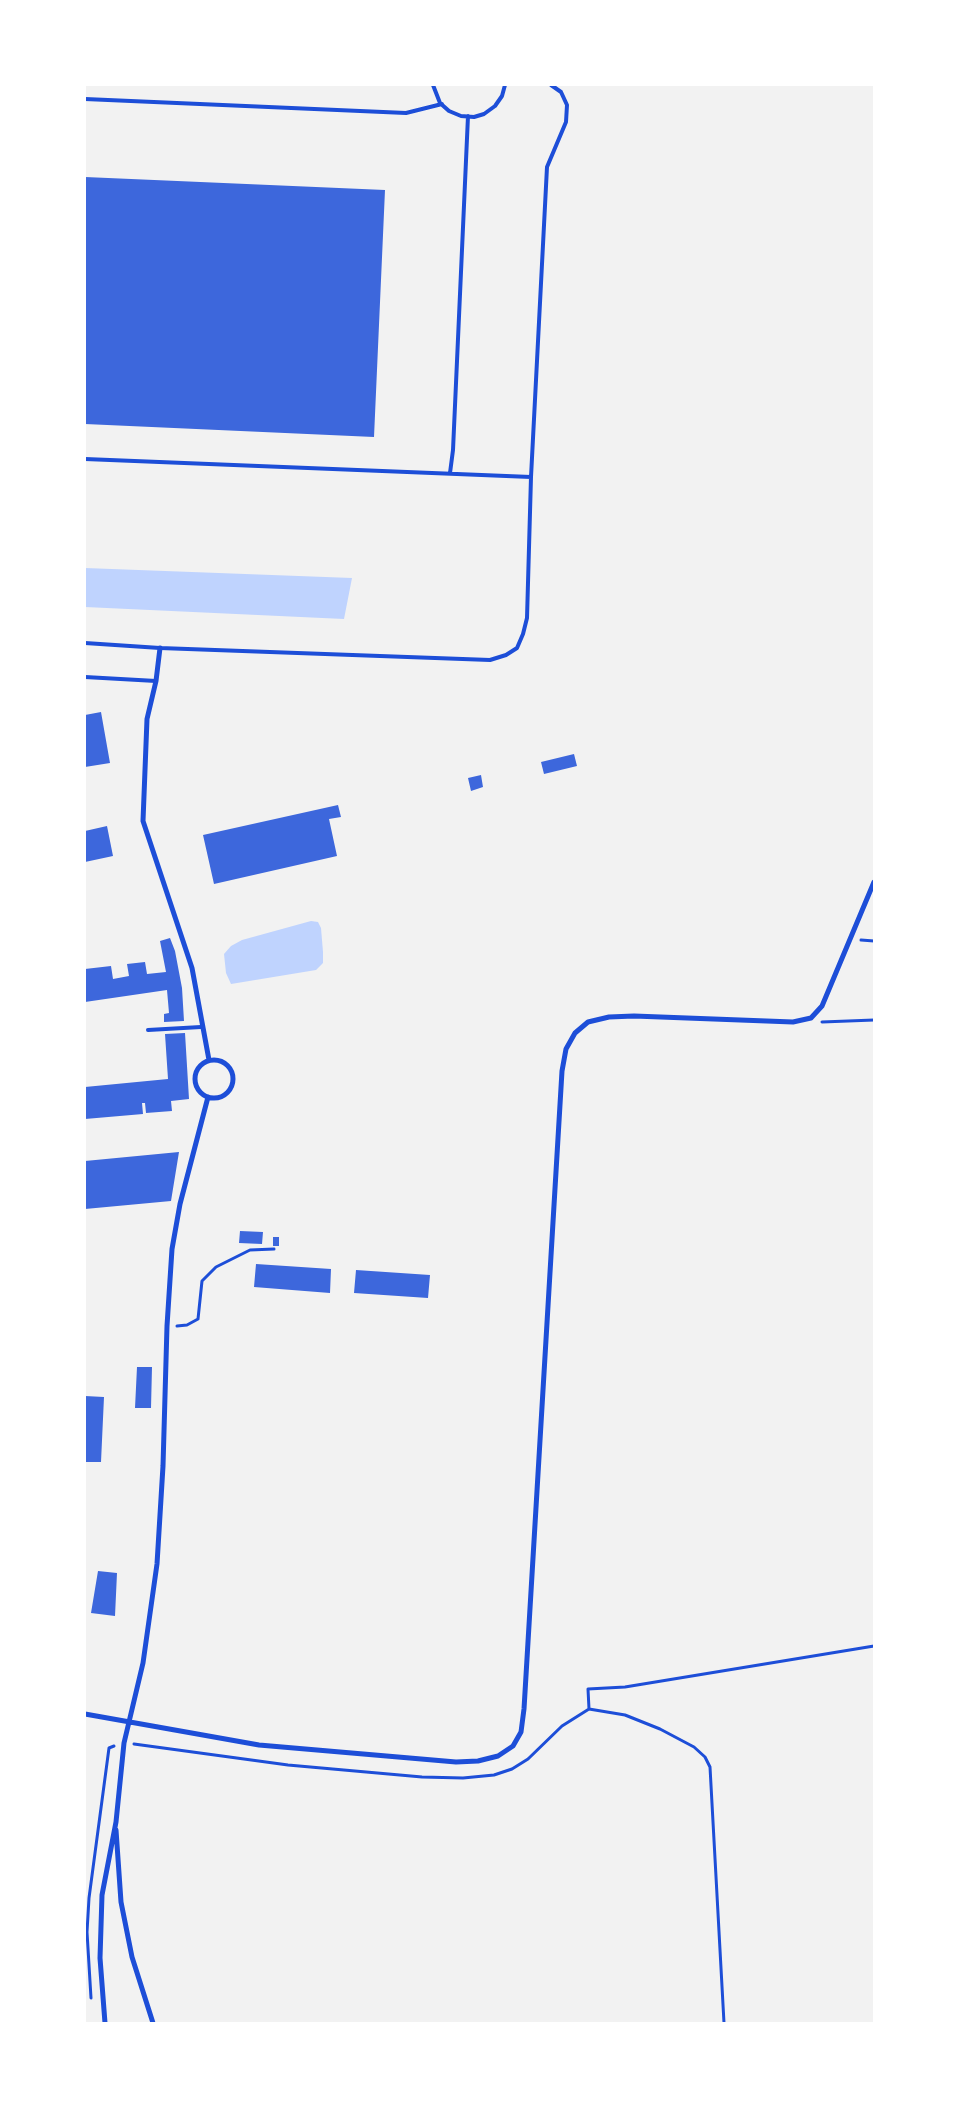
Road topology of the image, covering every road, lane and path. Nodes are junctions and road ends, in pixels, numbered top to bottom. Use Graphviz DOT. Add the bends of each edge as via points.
graph roads {
  1 [pos="433,85"];
  2 [pos="505,85"];
  3 [pos="551,85"];
  4 [pos="85,99"];
  5 [pos="442,104"];
  6 [pos="468,116"];
  7 [pos="85,459"];
  8 [pos="450,473"];
  9 [pos="531,477"];
  10 [pos="85,643"];
  11 [pos="160,648"];
  12 [pos="85,677"];
  13 [pos="156,681"];
  14 [pos="874,882"];
  15 [pos="874,1020"];
  16 [pos="820,1022"];
  17 [pos="201,1027"];
  18 [pos="148,1030"];
  19 [pos="209,1060"];
  20 [pos="208,1097"];
  21 [pos="274,1249"];
  22 [pos="167,1326"];
  23 [pos="874,1646"];
  24 [pos="85,1714"];
  25 [pos="130,1723"];
  26 [pos="116,1822"];
  27 [pos="105,2023"];
  28 [pos="153,2023"];
  29 [pos="724,2023"];
  1 -- 5 [label="lane"];
  2 -- 6 [label="lane" via="495,106 484,114"];
  3 -- 9 [label="lane" via="561,92 567,105 566,122 547,168"];
  4 -- 5 [label="lane" via="406,114"];
  5 -- 6 [label="lane" via="450,111"];
  6 -- 8 [label="lane"];
  7 -- 8 [label="lane"];
  8 -- 9 [label="lane"];
  9 -- 11 [label="lane" via="527,618 517,648 506,656 490,660"];
  10 -- 11 [label="lane"];
  11 -- 13 [label="street"];
  12 -- 13 [label="lane"];
  13 -- 17 [label="street" via="147,719 143,821 192,968"];
  14 -- 25 [label="street" via="822,1006 811,1018 793,1022 609,1017 588,1022 575,1033 566,1050 562,1071 524,1710 521,1732 513,1746 498,1756 456,1762 259,1745"];
  15 -- 16 [label="path"];
  17 -- 18 [label="lane"];
  17 -- 19 [label="street"];
  19 -- 20 [label="street" via="197,1070 195,1081 199,1090"];
  19 -- 20 [label="street" via="227,1065 233,1076 224,1095"];
  20 -- 22 [label="street" via="180,1204 172,1249"];
  21 -- 22 [label="path" via="250,1250 216,1267 202,1281 198,1319 187,1325"];
  22 -- 25 [label="street" via="164,1466 157,1564 143,1663"];
  23 -- 29 [label="path" via="625,1687 588,1689 589,1709 625,1716 660,1729 694,1747 710,1766"];
  24 -- 25 [label="street"];
  25 -- 26 [label="street" via="124,1743"];
  26 -- 27 [label="street" via="102,1895 100,1958"];
  26 -- 28 [label="street" via="121,1902 132,1957"];
}
